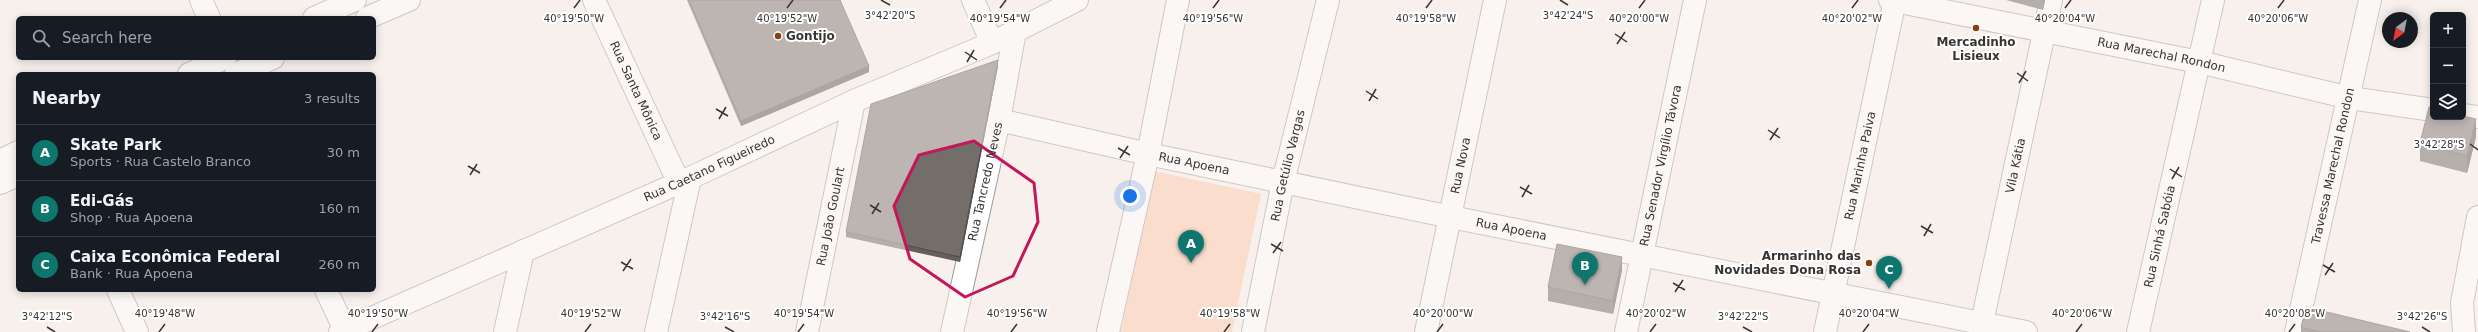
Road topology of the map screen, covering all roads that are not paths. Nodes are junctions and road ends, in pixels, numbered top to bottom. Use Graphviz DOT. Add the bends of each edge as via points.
graph roads {
  1 [pos="201,0"];
  2 [pos="355,0"];
  3 [pos="409,0"];
  4 [pos="594,0"];
  5 [pos="973,0"];
  6 [pos="1077,0"];
  7 [pos="1178,0"];
  8 [pos="1328,0"];
  9 [pos="1495,0"];
  10 [pos="1695,0"];
  11 [pos="1893,0"];
  12 [pos="2052,0"];
  13 [pos="2213,0"];
  14 [pos="2370,0"];
  15 [pos="208,16"];
  16 [pos="319,16"];
  17 [pos="372,16"];
  18 [pos="1014,31"];
  19 [pos="2045,32"];
  20 [pos="992,43"];
  21 [pos="221,60"];
  22 [pos="227,60"];
  23 [pos="268,60"];
  24 [pos="2199,62"];
  25 [pos="194,72"];
  26 [pos="234,72"];
  27 [pos="240,72"];
  28 [pos="2350,98"];
  29 [pos="854,101"];
  30 [pos="2430,110"];
  31 [pos="2466,115"];
  32 [pos="2478,117"];
  33 [pos="999,120"];
  34 [pos="16,153"];
  35 [pos="1148,154"];
  36 [pos="0,161"];
  37 [pos="16,176"];
  38 [pos="684,179"];
  39 [pos="1283,182"];
  40 [pos="0,183"];
  41 [pos="1450,217"];
  42 [pos="2478,217"];
  43 [pos="522,251"];
  44 [pos="1643,256"];
  45 [pos="119,292"];
  46 [pos="327,292"];
  47 [pos="1833,294"];
  48 [pos="2478,325"];
  49 [pos="1981,328"];
  50 [pos="342,331"];
  51 [pos="137,332"];
  52 [pos="505,332"];
  53 [pos="656,332"];
  54 [pos="807,332"];
  55 [pos="952,332"];
  56 [pos="1108,332"];
  57 [pos="1253,332"];
  58 [pos="1426,332"];
  59 [pos="1626,332"];
  60 [pos="1825,332"];
  61 [pos="2026,332"];
  62 [pos="2138,332"];
  63 [pos="2296,332"];
  64 [pos="2464,332"];
  65 [pos="2474,332"];
  1 -- 15 [label="street"];
  2 -- 16 [label="street"];
  3 -- 17 [label="street"];
  4 -- 38 [label="street, Rua Santa Mônica"];
  5 -- 20 [label="street"];
  6 -- 18 [label="street, Rua Caetano Figueiredo"];
  7 -- 35 [label="street"];
  8 -- 39 [label="street, Rua Getúlio Vargas"];
  9 -- 41 [label="street, Rua Nova"];
  10 -- 44 [label="street, Rua Senador Virgílio Távora"];
  11 -- 19 [label="street, Rua Marechal Rondon"];
  11 -- 47 [label="street, Rua Marinha Paiva"];
  12 -- 19 [label="street, Vila Kátia"];
  13 -- 24 [label="street, Rua Sinhá Sabóia"];
  14 -- 28 [label="street, Travessa Marechal Rondon"];
  18 -- 20 [label="street, Rua Caetano Figueiredo"];
  18 -- 33 [label="street, Rua Tancredo Neves"];
  19 -- 24 [label="street, Rua Marechal Rondon"];
  19 -- 49 [label="street, Vila Kátia"];
  20 -- 29 [label="street, Rua Caetano Figueiredo"];
  21 -- 25 [label="street"];
  22 -- 26 [label="street"];
  23 -- 27 [label="street"];
  24 -- 28 [label="street, Rua Marechal Rondon"];
  24 -- 62 [label="street, Rua Sinhá Sabóia"];
  28 -- 30 [label="street, Rua Marechal Rondon"];
  28 -- 63 [label="street, Travessa Marechal Rondon"];
  29 -- 38 [label="street, Rua Caetano Figueiredo"];
  29 -- 54 [label="street, Rua João Goulart"];
  31 -- 32 [label="street"];
  33 -- 35 [label="street, Rua Apoena"];
  33 -- 55 [label="street, Rua Tancredo Neves"];
  34 -- 36 [label="street"];
  35 -- 39 [label="street, Rua Apoena"];
  35 -- 56 [label="street"];
  37 -- 40 [label="street"];
  38 -- 43 [label="street, Rua Caetano Figueiredo"];
  38 -- 53 [label="street"];
  39 -- 41 [label="street, Rua Apoena"];
  39 -- 57 [label="street, Rua Getúlio Vargas"];
  41 -- 44 [label="street, Rua Apoena"];
  41 -- 58 [label="street, Rua Nova"];
  42 -- 64 [label="street" via="2462,304"];
  43 -- 50 [label="street, Rua Caetano Figueiredo"];
  43 -- 52 [label="street"];
  44 -- 47 [label="street, Rua Apoena"];
  44 -- 59 [label="street, Rua Senador Virgílio Távora"];
  45 -- 51 [label="street"];
  46 -- 50 [label="street"];
  47 -- 49 [label="street, Rua Apoena"];
  47 -- 60 [label="street, Rua Marinha Paiva"];
  48 -- 65 [label="street"];
  49 -- 61 [label="street, Rua Apoena"];
}
